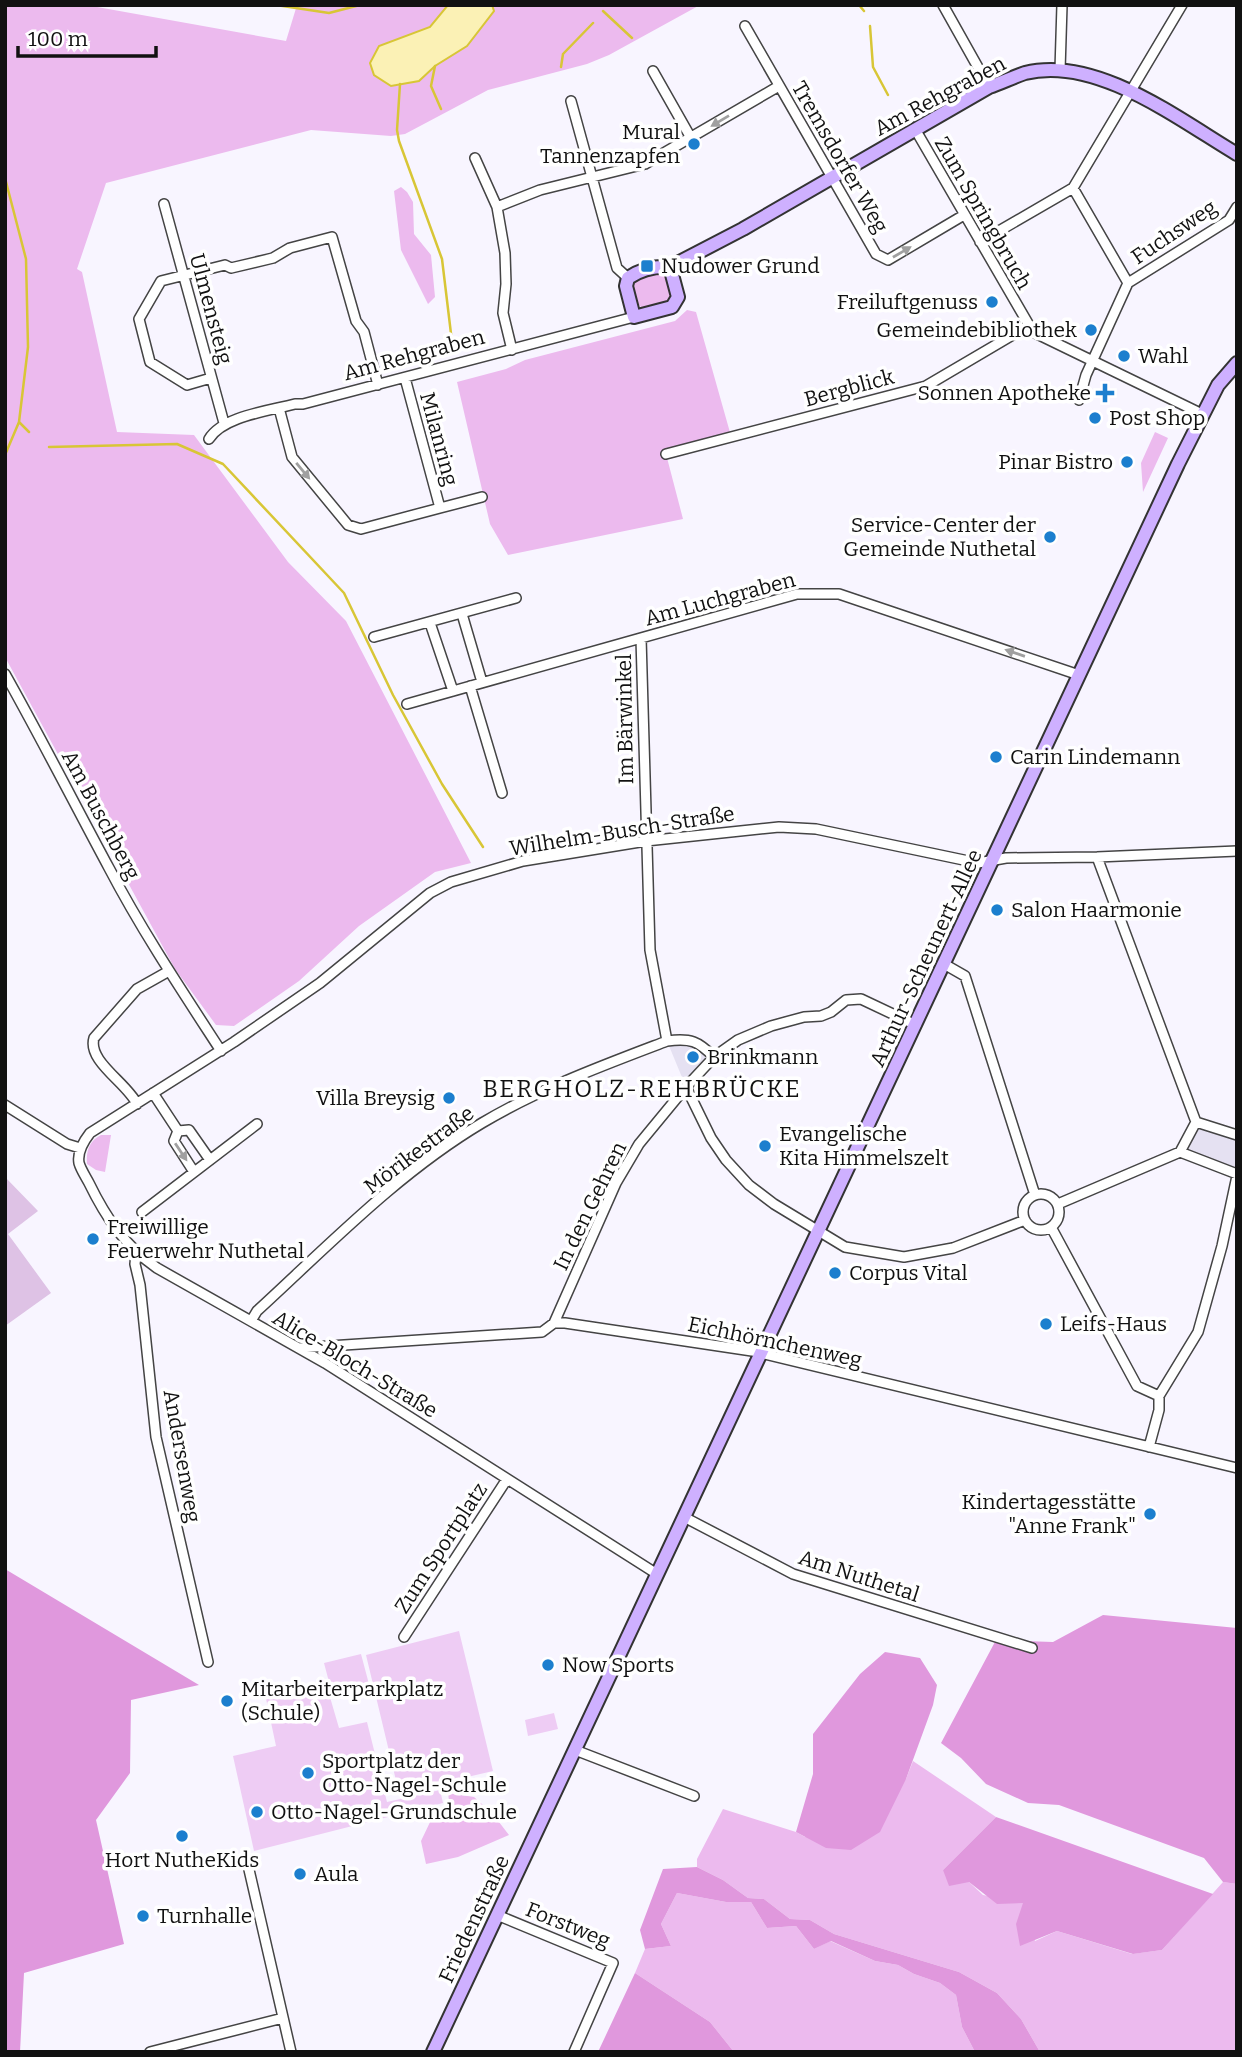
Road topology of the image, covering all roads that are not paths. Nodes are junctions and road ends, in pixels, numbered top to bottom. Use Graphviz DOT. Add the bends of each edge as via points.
graph roads {
  1 [pos="943,5"];
  2 [pos="1062,5"];
  3 [pos="1182,5"];
  4 [pos="745,26"];
  5 [pos="1060,70"];
  6 [pos="653,71"];
  7 [pos="779,86"];
  8 [pos="989,88"];
  9 [pos="1130,91"];
  10 [pos="571,101"];
  11 [pos="915,130"];
  12 [pos="691,138"];
  13 [pos="1237,154"];
  14 [pos="475,159"];
  15 [pos="591,177"];
  16 [pos="831,179"];
  17 [pos="1073,188"];
  18 [pos="164,204"];
  19 [pos="497,206"];
  20 [pos="1237,207"];
  21 [pos="964,215"];
  22 [pos="980,242"];
  23 [pos="670,267"];
  24 [pos="183,275"];
  25 [pos="628,278"];
  26 [pos="1128,284"];
  27 [pos="634,317"];
  28 [pos="1028,326"];
  29 [pos="512,350"];
  30 [pos="1092,362"];
  31 [pos="1237,363"];
  32 [pos="212,378"];
  33 [pos="405,378"];
  34 [pos="378,385"];
  35 [pos="1079,400"];
  36 [pos="279,408"];
  37 [pos="1202,414"];
  38 [pos="224,423"];
  39 [pos="209,439"];
  40 [pos="666,454"];
  41 [pos="482,497"];
  42 [pos="440,509"];
  43 [pos="516,598"];
  44 [pos="461,614"];
  45 [pos="430,623"];
  46 [pos="374,638"];
  47 [pos="640,638"];
  48 [pos="5,674"];
  49 [pos="1079,675"];
  50 [pos="482,682"];
  51 [pos="470,686"];
  52 [pos="453,691"];
  53 [pos="407,704"];
  54 [pos="502,793"];
  55 [pos="646,841"];
  56 [pos="1237,851"];
  57 [pos="1097,857"];
  58 [pos="993,861"];
  59 [pos="944,964"];
  60 [pos="169,971"];
  61 [pos="916,1025"];
  62 [pos="667,1041"];
  63 [pos="221,1051"];
  64 [pos="714,1057"];
  65 [pos="686,1087"];
  66 [pos="153,1093"];
  67 [pos="136,1104"];
  68 [pos="5,1105"];
  69 [pos="1196,1122"];
  70 [pos="257,1124"];
  71 [pos="178,1130"];
  72 [pos="1237,1135"];
  73 [pos="80,1148"];
  74 [pos="1180,1152"];
  75 [pos="210,1160"];
  76 [pos="194,1172"];
  77 [pos="1237,1175"];
  78 [pos="1035,1195"];
  79 [pos="1058,1204"];
  80 [pos="142,1212"];
  81 [pos="1025,1220"];
  82 [pos="1051,1227"];
  83 [pos="817,1232"];
  84 [pos="136,1254"];
  85 [pos="251,1321"];
  86 [pos="554,1323"];
  87 [pos="299,1348"];
  88 [pos="761,1354"];
  89 [pos="1159,1396"];
  90 [pos="1149,1447"];
  91 [pos="1237,1468"];
  92 [pos="507,1479"];
  93 [pos="684,1517"];
  94 [pos="657,1574"];
  95 [pos="404,1637"];
  96 [pos="1032,1648"];
  97 [pos="208,1662"];
  98 [pos="575,1751"];
  99 [pos="694,1796"];
  100 [pos="247,1861"];
  101 [pos="497,1915"];
  102 [pos="283,2018"];
  103 [pos="150,2052"];
  104 [pos="291,2052"];
  105 [pos="433,2052"];
  106 [pos="574,2052"];
  1 -- 8 [label="street"];
  2 -- 5 [label="street"];
  3 -- 9 [label="street"];
  4 -- 7 [label="street, Tremsdorfer Weg"];
  5 -- 8 [label="main road, Am Rehgraben" via="1025,73"];
  5 -- 9 [label="main road, Am Rehgraben" via="1093,76"];
  6 -- 12 [label="street"];
  7 -- 12 [label="street, one-way"];
  7 -- 16 [label="street, Tremsdorfer Weg"];
  8 -- 11 [label="main road, Am Rehgraben"];
  9 -- 13 [label="main road, Am Rehgraben"];
  9 -- 17 [label="street"];
  10 -- 15 [label="street"];
  11 -- 16 [label="main road, Am Rehgraben"];
  11 -- 21 [label="street, Zum Springbruch"];
  12 -- 15 [label="street" via="645,164"];
  14 -- 19 [label="street"];
  15 -- 19 [label="street"];
  15 -- 25 [label="street" via="617,268"];
  16 -- 21 [label="street, Tremsdorfer Weg, one-way" via="876,254 888,260"];
  16 -- 23 [label="main road, Am Rehgraben"];
  17 -- 22 [label="street"];
  17 -- 26 [label="street"];
  18 -- 24 [label="street, Ulmensteig"];
  19 -- 29 [label="street" via="505,253 503,313"];
  20 -- 26 [label="street, Fuchsweg" via="1229,220"];
  21 -- 22 [label="street, Zum Springbruch"];
  22 -- 28 [label="street, Zum Springbruch"];
  23 -- 25 [label="main road, Am Rehgraben" via="637,272"];
  23 -- 27 [label="main road, Am Rehgraben" via="678,297 672,307"];
  24 -- 32 [label="street, Ulmensteig"];
  24 -- 32 [label="street" via="161,281 139,319 150,362 187,384"];
  24 -- 34 [label="street" via="273,258 289,248 332,237"];
  25 -- 27 [label="main road"];
  26 -- 30 [label="street, Fuchsweg"];
  27 -- 29 [label="street, Am Rehgraben"];
  28 -- 30 [label="street, Zum Springbruch" via="1038,336"];
  28 -- 40 [label="street, Bergblick" via="926,386"];
  29 -- 33 [label="street, Am Rehgraben"];
  30 -- 35 [label="street, Fuchsweg"];
  30 -- 37 [label="street, Zum Springbruch"];
  31 -- 37 [label="main road, Arthur-Scheunert-Allee"];
  32 -- 38 [label="street, Ulmensteig"];
  33 -- 34 [label="street, Am Rehgraben"];
  33 -- 42 [label="street, Milanring"];
  34 -- 36 [label="street, Am Rehgraben"];
  36 -- 38 [label="street, Am Rehgraben"];
  36 -- 42 [label="street, Milanring, one-way" via="292,457 348,525 361,529"];
  37 -- 49 [label="main road, Arthur-Scheunert-Allee"];
  38 -- 39 [label="street"];
  41 -- 42 [label="street, Milanring"];
  43 -- 44 [label="street"];
  44 -- 45 [label="street"];
  44 -- 50 [label="street"];
  45 -- 46 [label="street"];
  45 -- 52 [label="street"];
  49 -- 47 [label="street, Am Luchgraben, one-way" via="839,594 797,594"];
  47 -- 50 [label="street, Am Luchgraben"];
  47 -- 55 [label="street, Im Bärwinkel"];
  48 -- 60 [label="street, Am Buschberg" via="108,868"];
  49 -- 58 [label="main road, Arthur-Scheunert-Allee"];
  50 -- 51 [label="street, Am Luchgraben"];
  51 -- 52 [label="street, Am Luchgraben"];
  51 -- 54 [label="street"];
  52 -- 53 [label="street, Am Luchgraben"];
  55 -- 58 [label="street, Wilhelm-Busch-Straße" via="779,827 816,829 959,861"];
  55 -- 62 [label="street, Im Bärwinkel" via="650,950"];
  55 -- 63 [label="street, Wilhelm-Busch-Straße" via="523,861 451,882 429,893 320,983"];
  56 -- 57 [label="street, Wilhelm-Busch-Straße"];
  57 -- 58 [label="street, Wilhelm-Busch-Straße"];
  57 -- 69 [label="street"];
  58 -- 59 [label="main road, Arthur-Scheunert-Allee"];
  59 -- 61 [label="main road, Arthur-Scheunert-Allee"];
  59 -- 78 [label="street" via="965,976"];
  60 -- 63 [label="street, Am Buschberg"];
  60 -- 67 [label="street" via="137,989 92,1045 96,1058 129,1090"];
  61 -- 64 [label="street, In den Gehren" via="862,999 846,1000 821,1016 771,1026 737,1040"];
  61 -- 83 [label="main road, Arthur-Scheunert-Allee"];
  62 -- 64 [label="street, Mörikestraße" via="699,1042"];
  62 -- 85 [label="street, Mörikestraße" via="528,1097 480,1124 390,1190"];
  63 -- 66 [label="street, Wilhelm-Busch-Straße"];
  64 -- 65 [label="street, In den Gehren"];
  65 -- 83 [label="street" via="726,1160 749,1185"];
  65 -- 86 [label="street, In den Gehren" via="639,1144 616,1183"];
  66 -- 67 [label="street, Wilhelm-Busch-Straße"];
  66 -- 71 [label="street"];
  67 -- 73 [label="street, Wilhelm-Busch-Straße" via="90,1133"];
  68 -- 73 [label="street"];
  69 -- 72 [label="street"];
  69 -- 74 [label="street"];
  70 -- 75 [label="street"];
  71 -- 75 [label="street" via="189,1130"];
  71 -- 76 [label="street, one-way" via="174,1141"];
  73 -- 84 [label="street, Alice-Bloch-Straße" via="79,1163 99,1205"];
  74 -- 77 [label="street"];
  74 -- 79 [label="street"];
  75 -- 76 [label="street"];
  76 -- 80 [label="street"];
  77 -- 89 [label="street" via="1198,1332"];
  78 -- 79 [label="street" via="1048,1195"];
  78 -- 81 [label="street" via="1024,1205"];
  79 -- 82 [label="street" via="1059,1217"];
  81 -- 82 [label="street" via="1036,1229"];
  81 -- 83 [label="street" via="953,1248 904,1257 845,1247"];
  82 -- 89 [label="street" via="1137,1386"];
  83 -- 88 [label="main road, Arthur-Scheunert-Allee"];
  84 -- 85 [label="street, Alice-Bloch-Straße"];
  84 -- 97 [label="street, Andersenweg" via="156,1437"];
  85 -- 87 [label="street, Alice-Bloch-Straße"];
  86 -- 87 [label="street, Eichhörnchenweg" via="542,1332"];
  86 -- 88 [label="street, Eichhörnchenweg"];
  87 -- 92 [label="street, Alice-Bloch-Straße"];
  88 -- 90 [label="street, Eichhörnchenweg"];
  88 -- 93 [label="main road, Arthur-Scheunert-Allee"];
  89 -- 90 [label="street"];
  90 -- 91 [label="street, Eichhörnchenweg"];
  92 -- 94 [label="street, Alice-Bloch-Straße"];
  92 -- 95 [label="street, Zum Sportplatz"];
  93 -- 94 [label="main road, Arthur-Scheunert-Allee"];
  93 -- 96 [label="street, Am Nuthetal" via="793,1574"];
  94 -- 98 [label="main road, Friedenstraße"];
  98 -- 99 [label="street"];
  98 -- 101 [label="main road, Friedenstraße"];
  100 -- 102 [label="street"];
  101 -- 105 [label="main road, Friedenstraße"];
  101 -- 106 [label="street, Forstweg" via="613,1962"];
  102 -- 103 [label="street"];
  102 -- 104 [label="street"];
}
